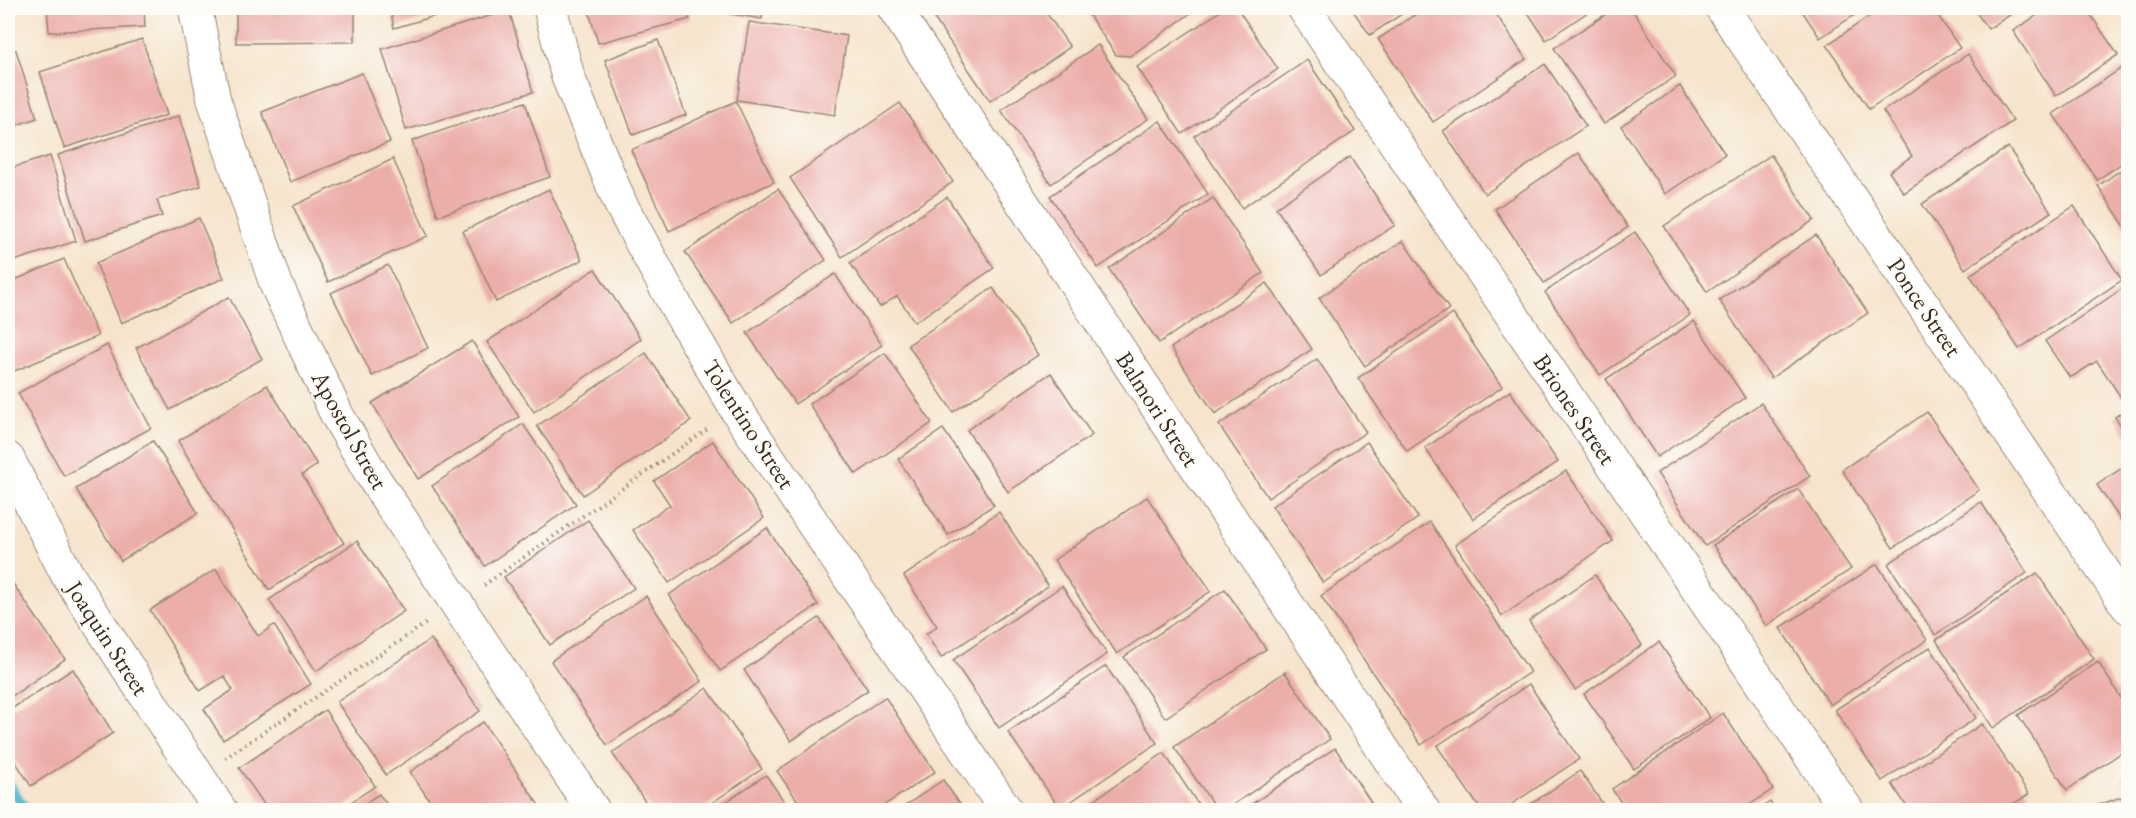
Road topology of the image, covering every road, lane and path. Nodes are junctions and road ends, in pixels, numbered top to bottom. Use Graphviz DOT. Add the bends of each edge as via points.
graph roads {
  1 [pos="195,8"];
  2 [pos="550,8"];
  3 [pos="894,8"];
  4 [pos="1304,8"];
  5 [pos="1722,8"];
  6 [pos="8,459"];
  7 [pos="2128,607"];
  8 [pos="220,810"];
  9 [pos="593,810"];
  10 [pos="1006,810"];
  11 [pos="1424,810"];
  12 [pos="1847,810"];
  1 -- 9 [label="street, Apostol Street" via="214,100 276,284 337,415 375,480"];
  2 -- 10 [label="street, Tolentino Street" via="568,77 620,203 677,308 736,409"];
  3 -- 11 [label="street, Balmori Street"];
  4 -- 12 [label="street, Briones Street"];
  5 -- 7 [label="street, Ponce Street"];
  6 -- 8 [label="street, Joaquin Street" via="67,574"];
}
